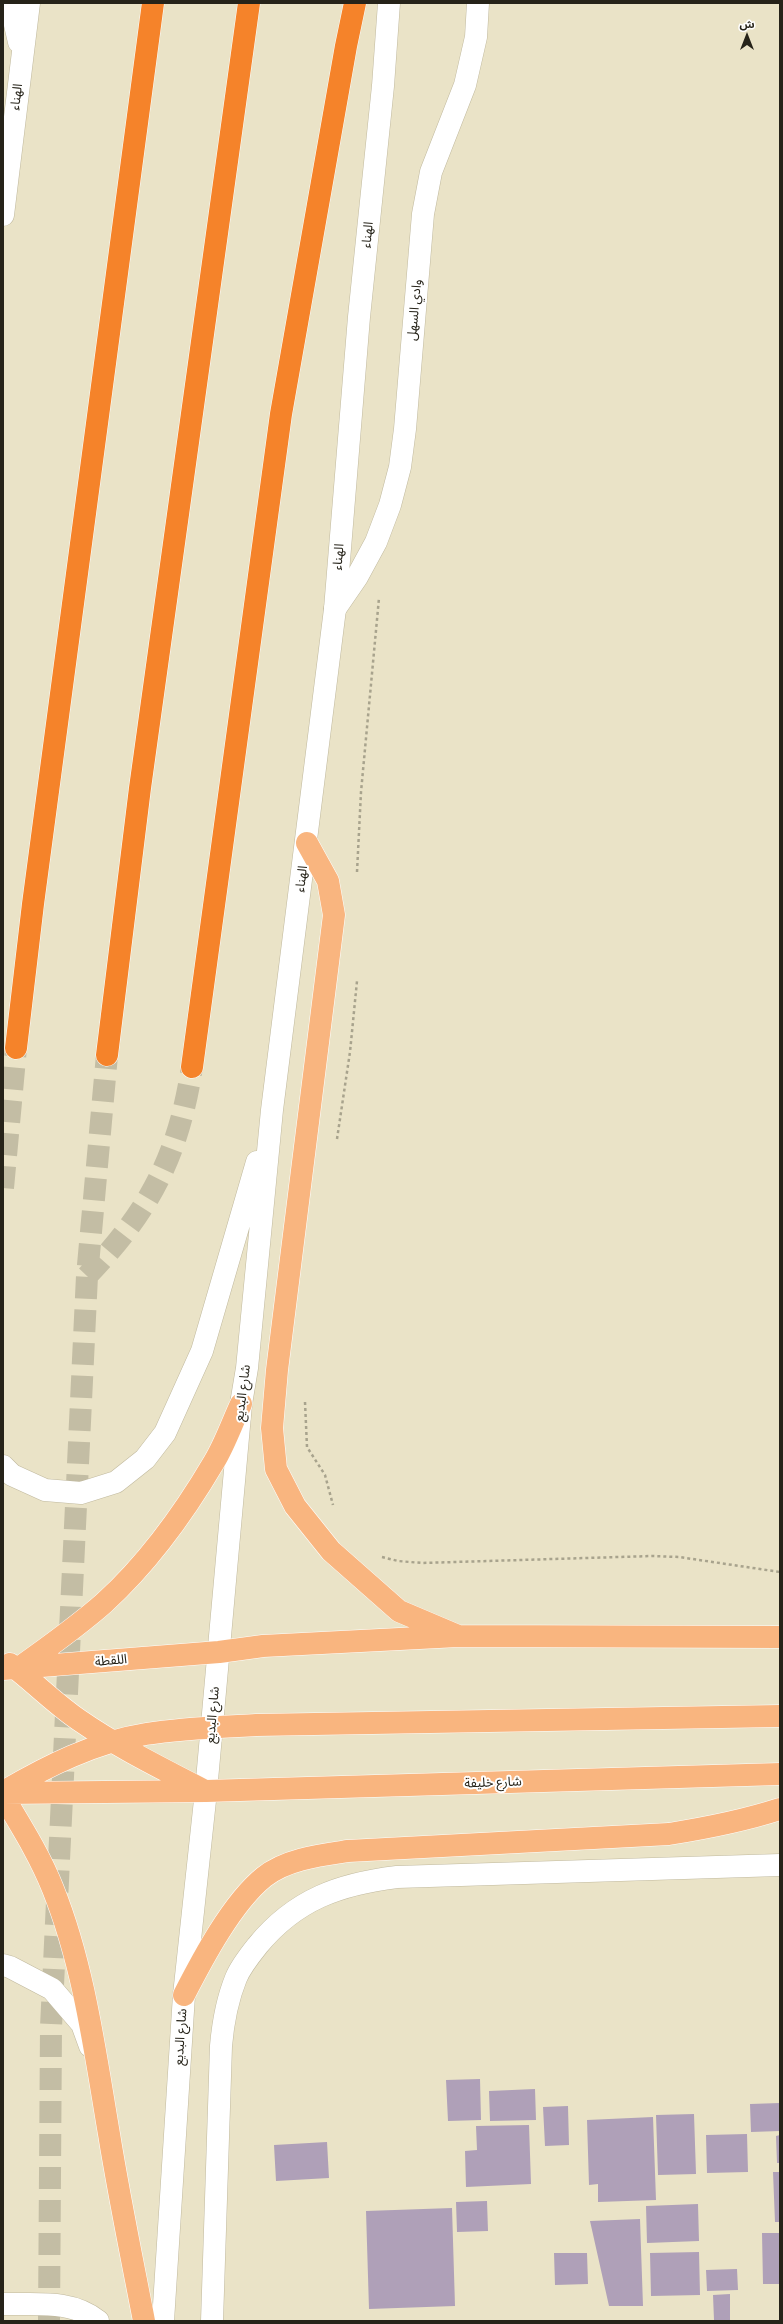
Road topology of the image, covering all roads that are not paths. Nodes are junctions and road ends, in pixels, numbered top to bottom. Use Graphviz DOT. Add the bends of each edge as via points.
graph roads {
  1 [pos="10,3"];
  2 [pos="29,3"];
  3 [pos="153,3"];
  4 [pos="249,3"];
  5 [pos="355,3"];
  6 [pos="389,3"];
  7 [pos="478,3"];
  8 [pos="22,55"];
  9 [pos="3,215"];
  10 [pos="335,609"];
  11 [pos="307,843"];
  12 [pos="16,1048"];
  13 [pos="107,1055"];
  14 [pos="192,1067"];
  15 [pos="272,1110"];
  16 [pos="241,1404"];
  17 [pos="3,1466"];
  18 [pos="458,1636"];
  19 [pos="780,1637"];
  20 [pos="219,1652"];
  21 [pos="6,1669"];
  22 [pos="780,1716"];
  23 [pos="212,1728"];
  24 [pos="113,1742"];
  25 [pos="780,1774"];
  26 [pos="206,1791"];
  27 [pos="3,1794"];
  28 [pos="780,1809"];
  29 [pos="780,1865"];
  30 [pos="3,1965"];
  31 [pos="184,1995"];
  32 [pos="98,2068"];
  33 [pos="3,2304"];
  34 [pos="98,2321"];
  35 [pos="144,2321"];
  36 [pos="163,2321"];
  37 [pos="212,2321"];
  1 -- 8 [label="main road"];
  2 -- 8 [label="main road, الهناء"];
  3 -- 12 [label="highway"];
  4 -- 13 [label="highway" via="140,788"];
  5 -- 14 [label="highway" via="281,414"];
  6 -- 10 [label="main road, الهناء" via="359,317"];
  7 -- 10 [label="main road, وادي السهل" via="476,37 465,85 431,172 423,214 406,429 400,467 390,505 376,542 357,577"];
  8 -- 9 [label="main road, الهناء"];
  10 -- 11 [label="main road, الهناء"];
  11 -- 15 [label="main road, الهناء"];
  11 -- 18 [label="main road" via="328,881 334,915 278,1370 272,1428 276,1469 295,1506 331,1551 359,1577 399,1611"];
  15 -- 16 [label="main road, شارع البديع" via="247,1368"];
  15 -- 17 [label="main road" via="202,1351 165,1433 145,1459 116,1482 81,1493 45,1490 12,1475"];
  16 -- 20 [label="main road, شارع البديع"];
  16 -- 21 [label="main road" via="215,1460 182,1514 143,1563 104,1603 61,1638"];
  18 -- 19 [label="main road"];
  18 -- 20 [label="main road" via="263,1646"];
  20 -- 21 [label="main road, اللقطة"];
  20 -- 23 [label="main road, شارع البديع"];
  21 -- 24 [label="main road"];
  22 -- 23 [label="main road"];
  23 -- 24 [label="main road" via="145,1734"];
  23 -- 26 [label="main road, شارع البديع"];
  24 -- 26 [label="main road"];
  24 -- 27 [label="main road" via="37,1772"];
  25 -- 26 [label="main road, شارع خليفة"];
  26 -- 27 [label="main road"];
  26 -- 31 [label="main road, شارع البديع"];
  27 -- 32 [label="main road" via="34,1847 53,1888 67,1929"];
  28 -- 31 [label="main road" via="724,1825 669,1834 348,1851 303,1860 265,1876 254,1887 227,1921"];
  29 -- 37 [label="main road" via="397,1877 365,1881 340,1888 290,1913 249,1956 237,1977 224,2022 220,2046"];
  30 -- 32 [label="main road" via="52,1989 82,2024"];
  31 -- 36 [label="main road, شارع البديع"];
  32 -- 35 [label="main road" via="118,2190"];
  33 -- 34 [label="main road" via="63,2305 86,2313"];
}
